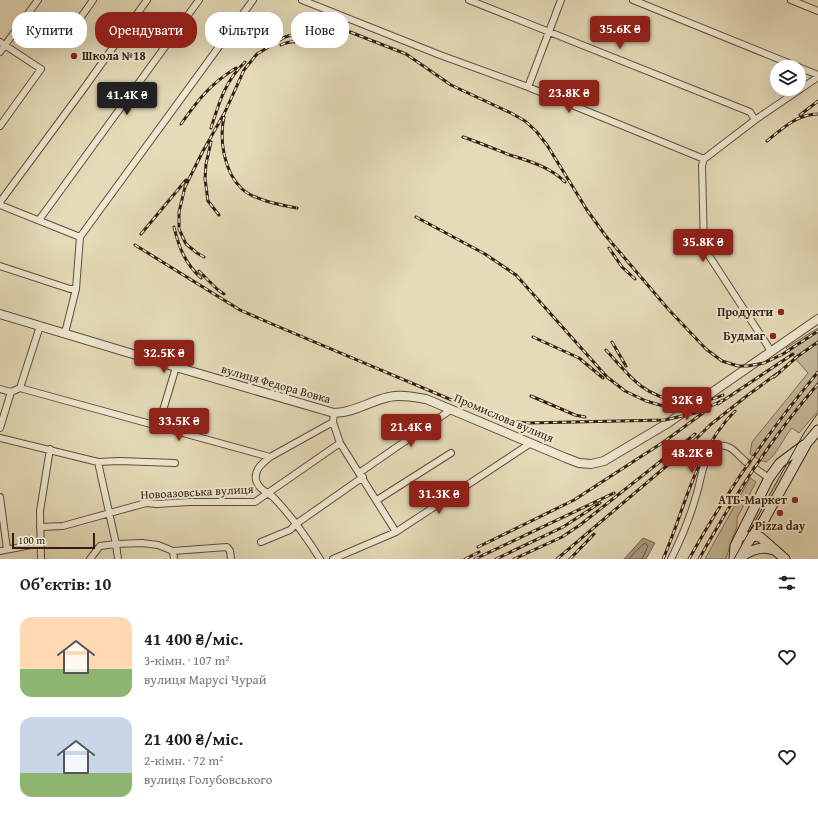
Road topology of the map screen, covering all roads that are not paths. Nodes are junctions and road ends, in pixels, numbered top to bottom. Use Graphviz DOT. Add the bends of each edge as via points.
graph roads {
  1 [pos="38,0"];
  2 [pos="93,0"];
  3 [pos="147,0"];
  4 [pos="200,0"];
  5 [pos="253,0"];
  6 [pos="304,0"];
  7 [pos="469,0"];
  8 [pos="561,0"];
  9 [pos="633,0"];
  10 [pos="791,0"];
  11 [pos="818,11"];
  12 [pos="85,12"];
  13 [pos="548,31"];
  14 [pos="2,43"];
  15 [pos="0,52"];
  16 [pos="818,76"];
  17 [pos="528,87"];
  18 [pos="755,120"];
  19 [pos="0,126"];
  20 [pos="704,159"];
  21 [pos="0,202"];
  22 [pos="0,205"];
  23 [pos="39,220"];
  24 [pos="80,237"];
  25 [pos="0,266"];
  26 [pos="76,289"];
  27 [pos="0,314"];
  28 [pos="818,319"];
  29 [pos="40,326"];
  30 [pos="65,333"];
  31 [pos="770,350"];
  32 [pos="176,367"];
  33 [pos="20,388"];
  34 [pos="0,389"];
  35 [pos="11,392"];
  36 [pos="408,396"];
  37 [pos="452,409"];
  38 [pos="334,413"];
  39 [pos="333,422"];
  40 [pos="158,427"];
  41 [pos="0,428"];
  42 [pos="818,430"];
  43 [pos="0,438"];
  44 [pos="340,443"];
  45 [pos="531,443"];
  46 [pos="807,443"];
  47 [pos="50,449"];
  48 [pos="451,452"];
  49 [pos="270,457"];
  50 [pos="98,462"];
  51 [pos="746,462"];
  52 [pos="175,463"];
  53 [pos="756,469"];
  54 [pos="361,475"];
  55 [pos="769,478"];
  56 [pos="268,494"];
  57 [pos="0,497"];
  58 [pos="377,500"];
  59 [pos="109,512"];
  60 [pos="750,515"];
  61 [pos="764,520"];
  62 [pos="296,524"];
  63 [pos="40,527"];
  64 [pos="396,532"];
  65 [pos="752,536"];
  66 [pos="262,542"];
  67 [pos="41,543"];
  68 [pos="116,544"];
  69 [pos="735,546"];
  70 [pos="769,546"];
  71 [pos="7,549"];
  72 [pos="0,551"];
  73 [pos="173,551"];
  74 [pos="41,559"];
  75 [pos="90,559"];
  76 [pos="118,559"];
  77 [pos="174,559"];
  78 [pos="231,559"];
  79 [pos="320,559"];
  80 [pos="333,559"];
  81 [pos="671,559"];
  82 [pos="736,559"];
  83 [pos="785,559"];
  1 -- 14 [label="street"];
  2 -- 12 [label="street"];
  3 -- 21 [label="street"];
  4 -- 23 [label="street"];
  5 -- 24 [label="street"];
  6 -- 17 [label="street"];
  7 -- 13 [label="street"];
  8 -- 13 [label="street"];
  9 -- 16 [label="street"];
  10 -- 11 [label="street"];
  13 -- 17 [label="street"];
  13 -- 18 [label="street" via="750,112"];
  14 -- 15 [label="street"];
  14 -- 19 [label="street" via="41,69"];
  16 -- 18 [label="street"];
  17 -- 20 [label="street"];
  18 -- 20 [label="street"];
  20 -- 31 [label="street" via="704,248"];
  22 -- 23 [label="street"];
  23 -- 24 [label="street"];
  24 -- 26 [label="street"];
  25 -- 26 [label="street"];
  26 -- 30 [label="street"];
  27 -- 29 [label="street, вулиця Федора Вовка"];
  28 -- 31 [label="street"];
  29 -- 30 [label="street, вулиця Федора Вовка"];
  29 -- 33 [label="street"];
  30 -- 32 [label="street, вулиця Федора Вовка"];
  31 -- 45 [label="street, Промислова вулиця" via="668,423 604,461 591,464 579,462"];
  32 -- 38 [label="street, вулиця Федора Вовка"];
  32 -- 40 [label="street"];
  33 -- 35 [label="street"];
  33 -- 40 [label="street"];
  34 -- 35 [label="street"];
  35 -- 41 [label="street"];
  36 -- 37 [label="street, Промислова вулиця" via="426,399"];
  36 -- 38 [label="street, вулиця Федора Вовка" via="389,397"];
  37 -- 45 [label="street, Промислова вулиця"];
  37 -- 54 [label="street"];
  38 -- 39 [label="street"];
  39 -- 44 [label="street"];
  39 -- 49 [label="street"];
  40 -- 49 [label="street"];
  42 -- 46 [label="main road"];
  43 -- 47 [label="street"];
  44 -- 54 [label="street"];
  44 -- 56 [label="street, Новоазовська вулиця"];
  45 -- 64 [label="street"];
  46 -- 55 [label="main road" via="783,460"];
  46 -- 61 [label="main road"];
  47 -- 50 [label="street"];
  47 -- 63 [label="street" via="40,511"];
  48 -- 58 [label="street"];
  49 -- 56 [label="street" via="260,466 256,475 258,485"];
  50 -- 52 [label="street"];
  50 -- 59 [label="street"];
  51 -- 81 [label="street" via="732,448 718,446 711,452 703,468 693,506"];
  53 -- 55 [label="street"];
  54 -- 58 [label="street"];
  54 -- 62 [label="street"];
  55 -- 60 [label="main road"];
  56 -- 59 [label="street, Новоазовська вулиця" via="255,502 146,503"];
  56 -- 62 [label="street" via="274,497"];
  57 -- 71 [label="street"];
  58 -- 64 [label="street"];
  59 -- 63 [label="street, Новоазовська вулиця" via="63,526"];
  59 -- 68 [label="street"];
  60 -- 65 [label="main road"];
  60 -- 69 [label="main road"];
  61 -- 65 [label="main road"];
  61 -- 70 [label="main road" via="763,529"];
  62 -- 66 [label="street" via="290,530"];
  62 -- 79 [label="street"];
  63 -- 67 [label="street"];
  64 -- 80 [label="street"];
  65 -- 69 [label="main road"];
  65 -- 70 [label="main road" via="760,537"];
  65 -- 82 [label="main road"];
  67 -- 71 [label="street"];
  67 -- 74 [label="street"];
  68 -- 73 [label="street" via="142,543 158,545"];
  68 -- 75 [label="street" via="100,546"];
  68 -- 76 [label="street"];
  69 -- 82 [label="main road"];
  70 -- 82 [label="main road" via="754,549"];
  70 -- 83 [label="main road"];
  71 -- 72 [label="street"];
  73 -- 77 [label="street"];
  73 -- 78 [label="street" via="227,547"];
}
